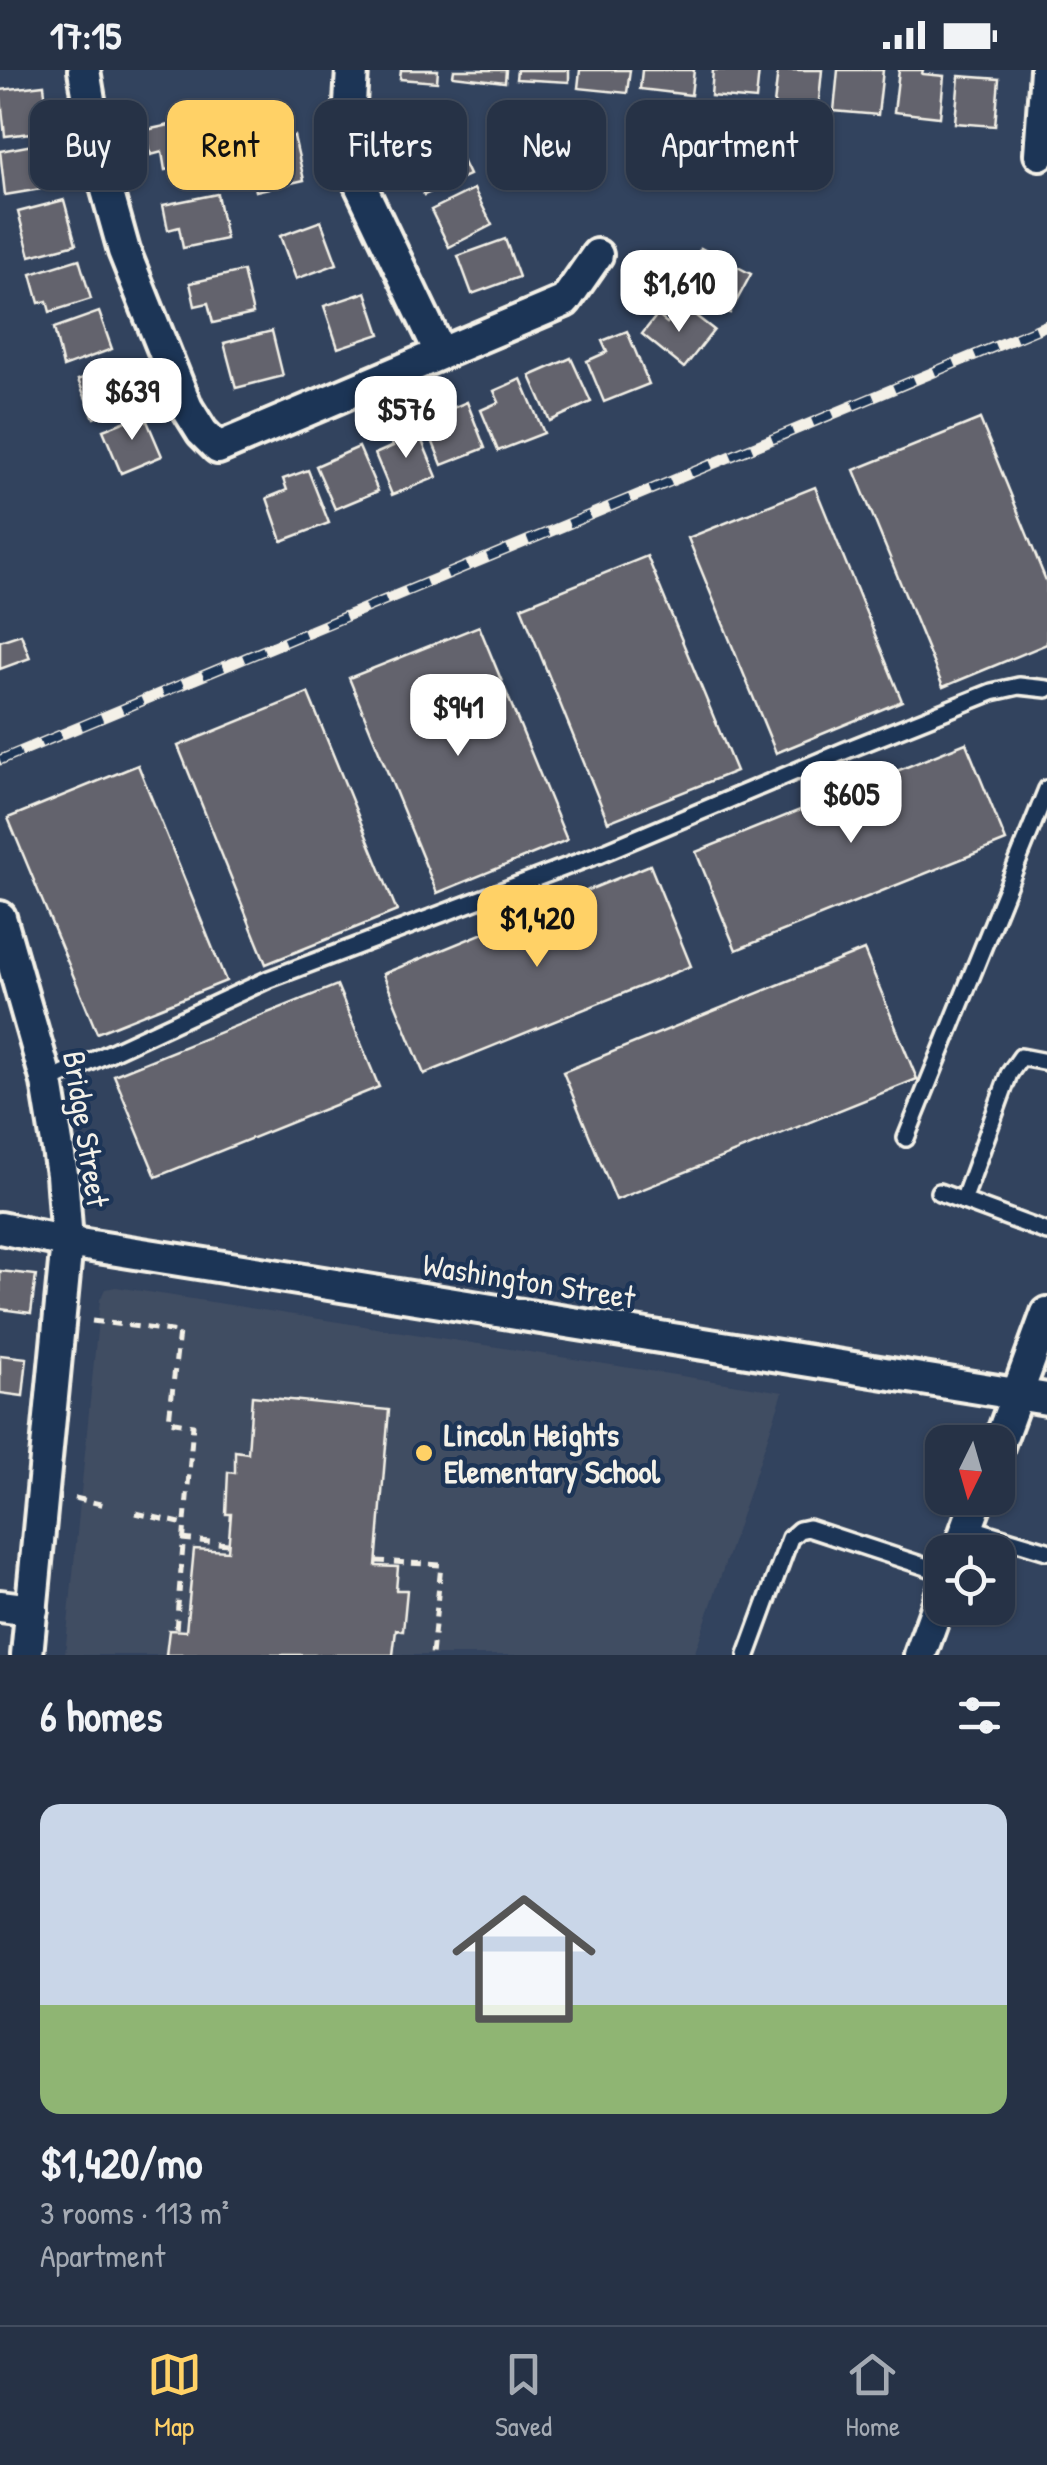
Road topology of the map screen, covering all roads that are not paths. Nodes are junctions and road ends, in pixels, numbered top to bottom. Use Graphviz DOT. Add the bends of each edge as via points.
graph roads {
  1 [pos="84,70"];
  2 [pos="352,70"];
  3 [pos="1046,70"];
  4 [pos="1040,154"];
  5 [pos="596,254"];
  6 [pos="440,352"];
  7 [pos="1047,689"];
  8 [pos="1047,789"];
  9 [pos="0,917"];
  10 [pos="1047,1062"];
  11 [pos="48,1082"];
  12 [pos="906,1138"];
  13 [pos="939,1192"];
  14 [pos="963,1200"];
  15 [pos="0,1228"];
  16 [pos="1047,1232"];
  17 [pos="67,1242"];
  18 [pos="1047,1312"];
  19 [pos="1032,1396"];
  20 [pos="1012,1425"];
  21 [pos="1015,1547"];
  22 [pos="1047,1551"];
  23 [pos="925,1566"];
  24 [pos="0,1606"];
  25 [pos="32,1610"];
  26 [pos="933,1625"];
  27 [pos="925,1654"];
  28 [pos="28,1655"];
  29 [pos="747,1655"];
  1 -- 6 [label="street" via="124,251 188,408 218,448"];
  2 -- 6 [label="street" via="351,166"];
  3 -- 4 [label="street"];
  5 -- 6 [label="street" via="564,301"];
  7 -- 11 [label="lane" via="1018,686 936,714 597,856 269,979"];
  8 -- 12 [label="lane"];
  9 -- 11 [label="street, Bridge Street"];
  10 -- 14 [label="lane" via="1021,1057 1008,1074"];
  11 -- 17 [label="street, Bridge Street"];
  13 -- 14 [label="lane"];
  14 -- 16 [label="lane"];
  15 -- 17 [label="street, Washington Street"];
  17 -- 19 [label="street, Washington Street"];
  17 -- 25 [label="street, Bridge Street"];
  18 -- 19 [label="street"];
  19 -- 20 [label="street"];
  21 -- 22 [label="lane"];
  23 -- 29 [label="lane" via="799,1530 790,1538"];
  24 -- 25 [label="street"];
  25 -- 28 [label="street, Bridge Street"];
  26 -- 27 [label="street"];
}
